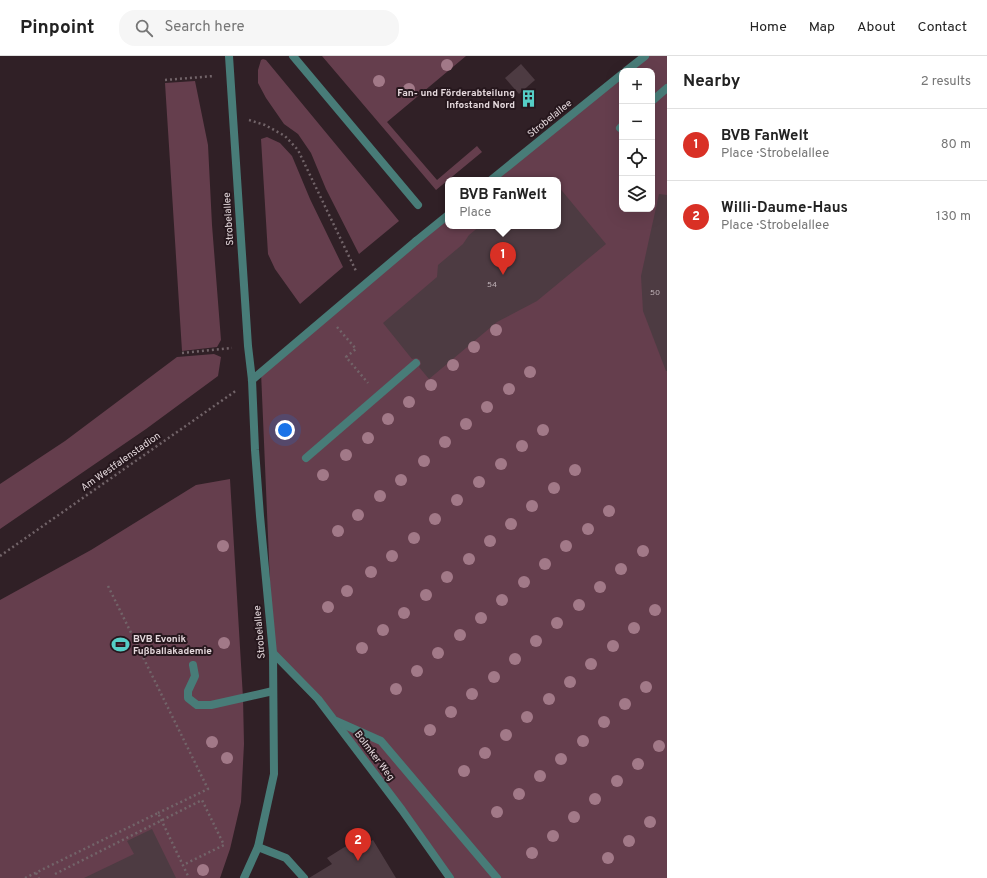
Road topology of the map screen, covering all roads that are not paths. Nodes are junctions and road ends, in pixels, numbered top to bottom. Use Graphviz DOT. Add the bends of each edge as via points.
graph roads {
  1 [pos="229,56"];
  2 [pos="293,56"];
  3 [pos="644,56"];
  4 [pos="630,68"];
  5 [pos="619,76"];
  6 [pos="667,88"];
  7 [pos="655,98"];
  8 [pos="495,177"];
  9 [pos="418,205"];
  10 [pos="445,217"];
  11 [pos="416,364"];
  12 [pos="252,380"];
  13 [pos="306,458"];
  14 [pos="273,653"];
  15 [pos="193,665"];
  16 [pos="273,691"];
  17 [pos="335,721"];
  18 [pos="258,847"];
  19 [pos="244,878"];
  20 [pos="304,878"];
  21 [pos="450,878"];
  22 [pos="498,878"];
  1 -- 12 [label="street, Strobelallee"];
  2 -- 9 [label="street"];
  3 -- 4 [label="street"];
  5 -- 8 [label="street, Strobelallee"];
  6 -- 7 [label="street"];
  10 -- 12 [label="street, bridge"];
  11 -- 13 [label="street"];
  12 -- 14 [label="street, Strobelallee" via="255,458"];
  14 -- 16 [label="street, Strobelallee"];
  14 -- 17 [label="street, Bolmker Weg" via="318,699"];
  15 -- 16 [label="street" via="195,676 188,691 188,698 197,705 211,705"];
  16 -- 18 [label="street, Strobelallee" via="274,774"];
  17 -- 21 [label="street, Bolmker Weg"];
  17 -- 22 [label="street" via="382,741"];
  18 -- 19 [label="street, Strobelallee"];
  18 -- 20 [label="street" via="286,858"];
}
